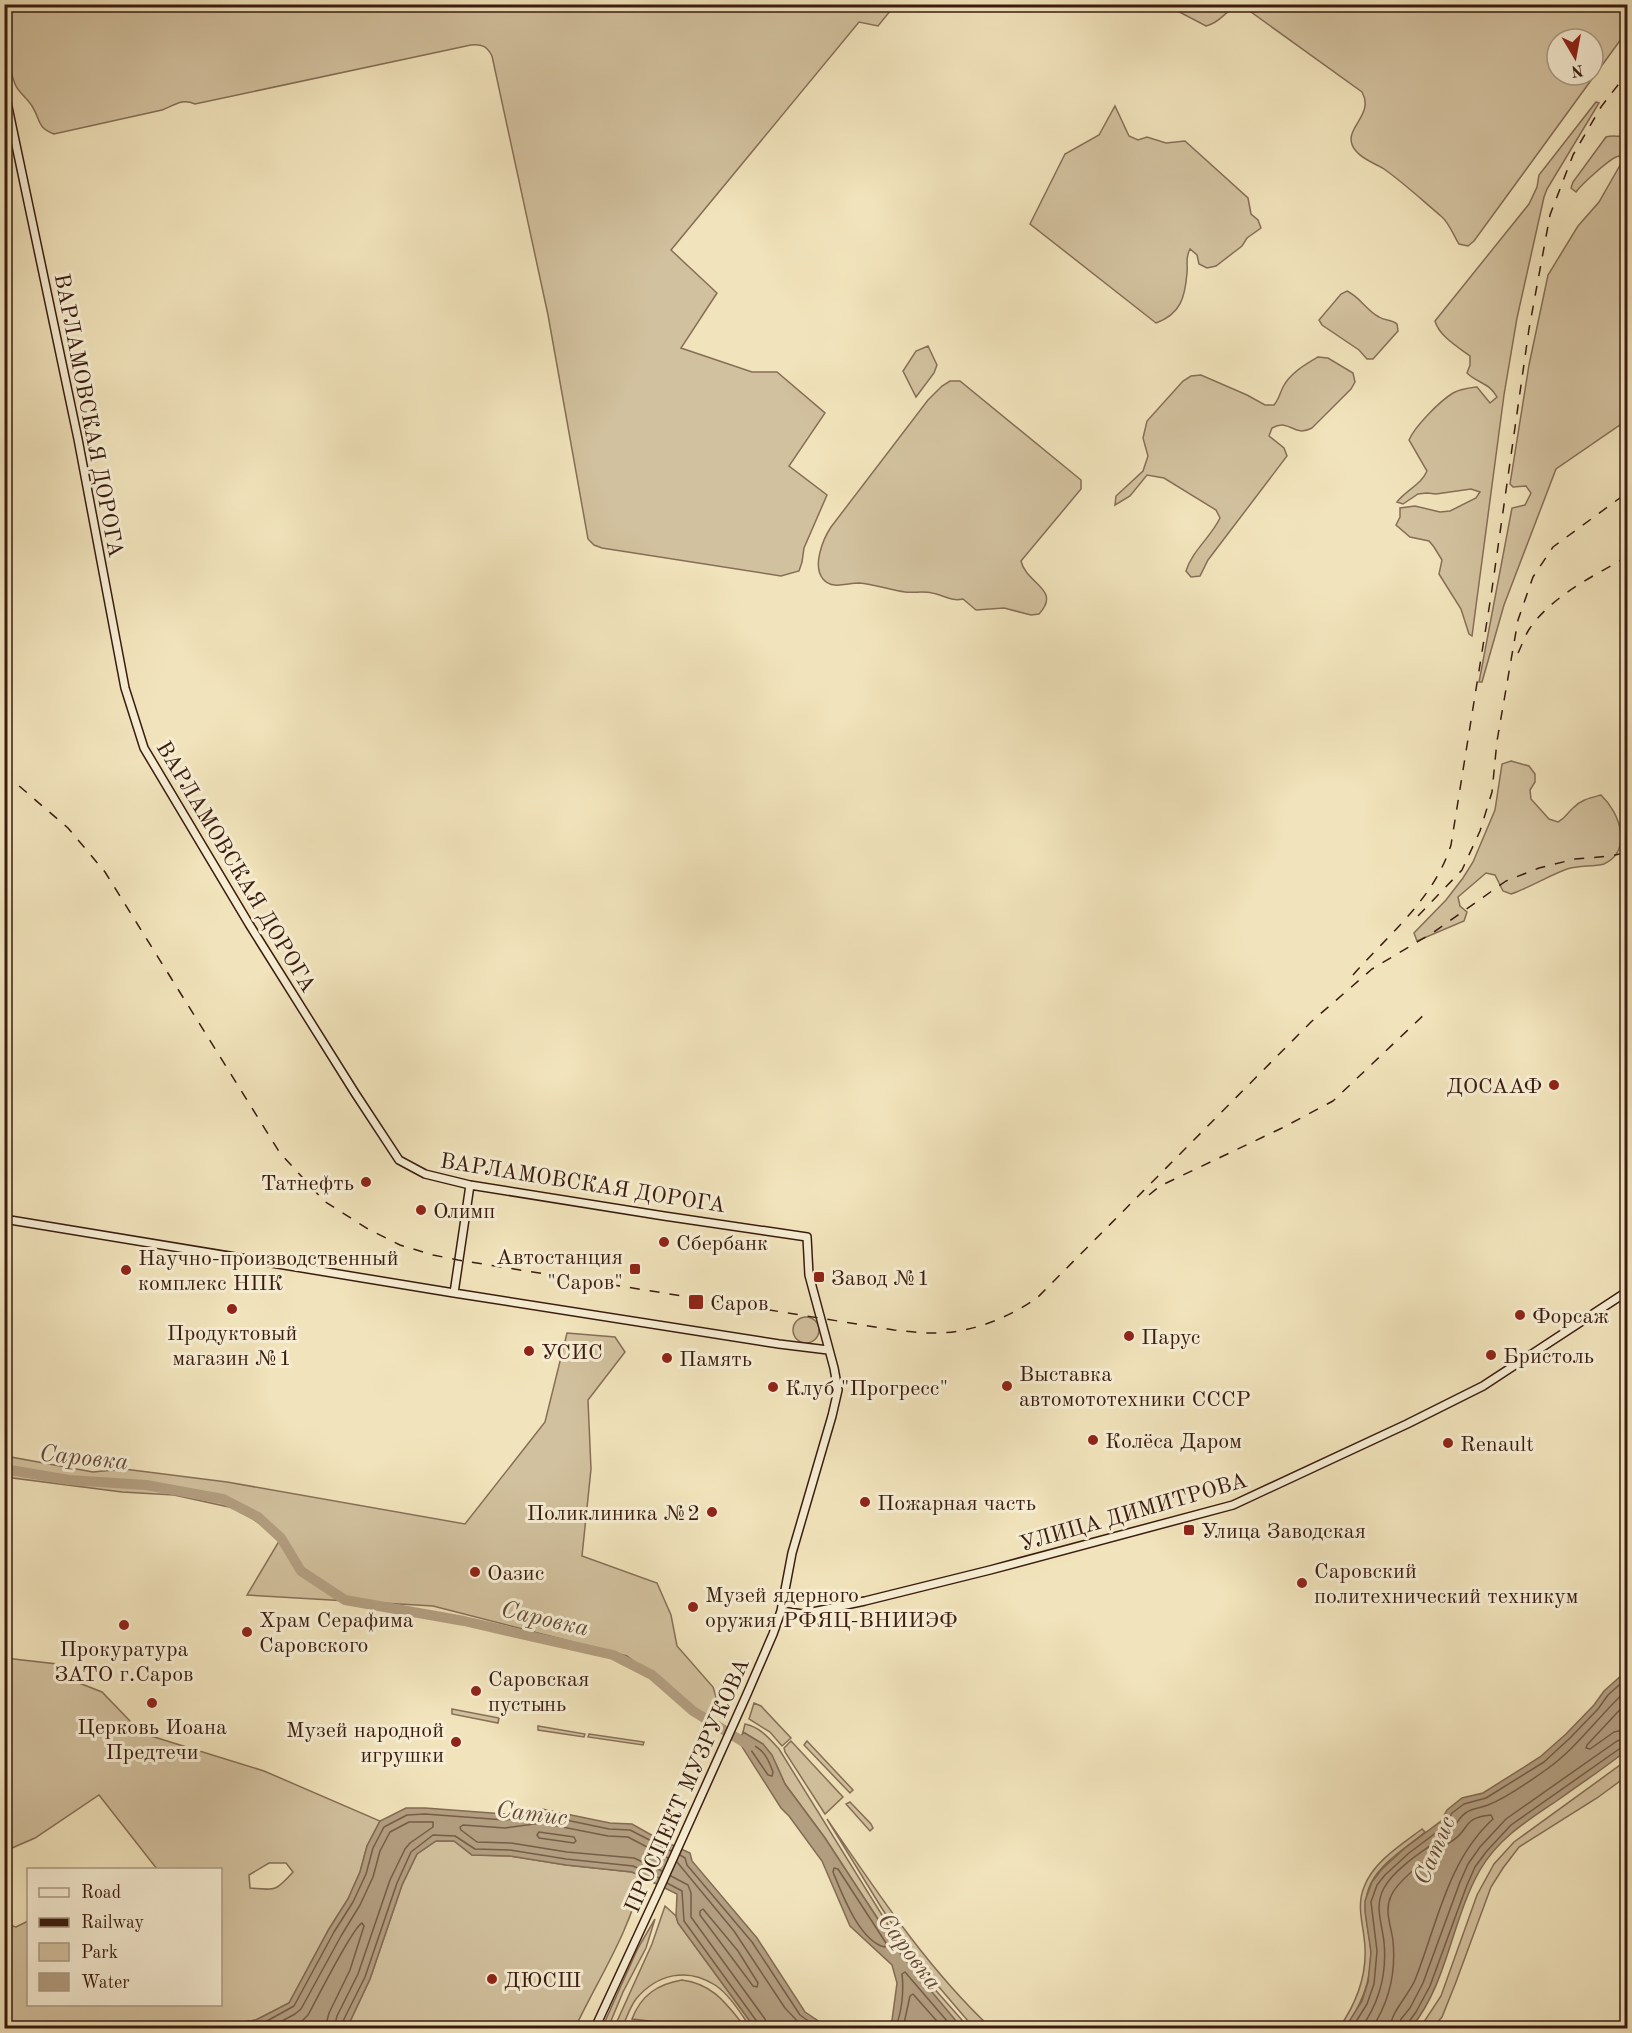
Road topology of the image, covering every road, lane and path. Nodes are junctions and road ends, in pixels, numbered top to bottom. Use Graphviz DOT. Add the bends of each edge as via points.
graph roads {
  1 [pos="4,88"];
  2 [pos="470,1185"];
  3 [pos="4,1219"];
  4 [pos="807,1237"];
  5 [pos="1628,1291"];
  6 [pos="453,1293"];
  7 [pos="828,1350"];
  8 [pos="781,1611"];
  9 [pos="594,2028"];
  1 -- 2 [label="street, ВАРЛАМОВСКАЯ ДОРОГА" via="125,688 144,748 249,924 399,1160 425,1174"];
  2 -- 4 [label="street, ВАРЛАМОВСКАЯ ДОРОГА"];
  2 -- 6 [label="street"];
  3 -- 6 [label="street"];
  4 -- 7 [label="street, ПРОСПЕКТ МУЗРУКОВА" via="809,1275"];
  5 -- 8 [label="street, УЛИЦА ДИМИТРОВА" via="1483,1386 1233,1505 865,1601 803,1614"];
  6 -- 7 [label="street"];
  7 -- 8 [label="street, ПРОСПЕКТ МУЗРУКОВА" via="836,1377 836,1400 792,1553"];
  8 -- 9 [label="street, ПРОСПЕКТ МУЗРУКОВА"];
}
